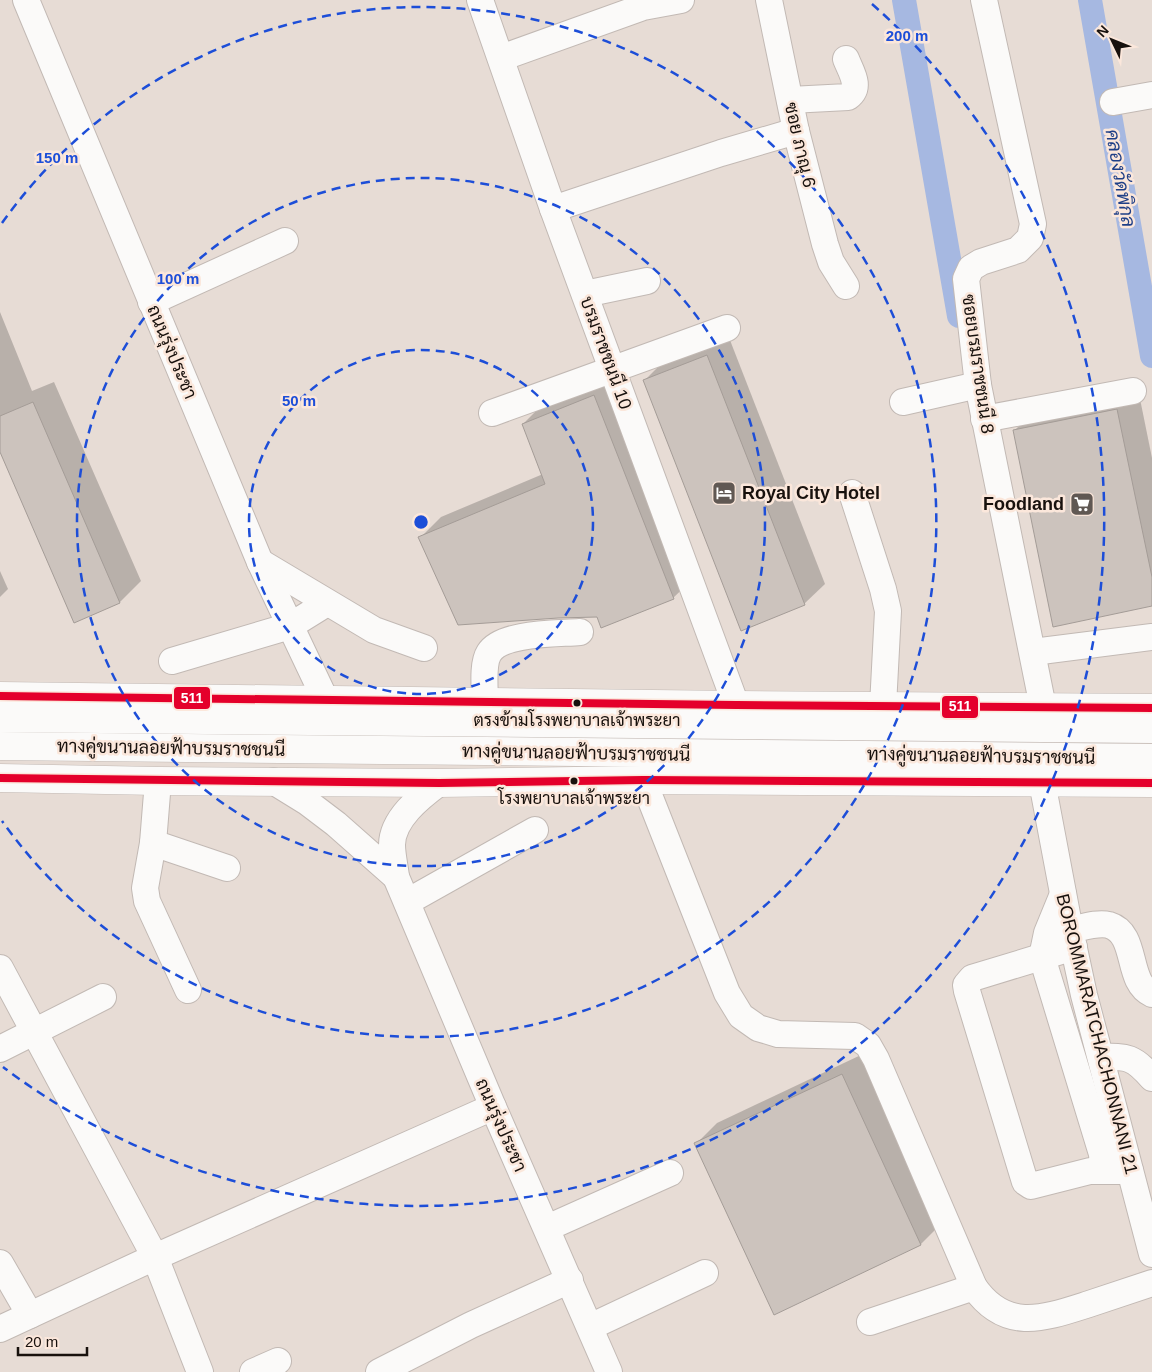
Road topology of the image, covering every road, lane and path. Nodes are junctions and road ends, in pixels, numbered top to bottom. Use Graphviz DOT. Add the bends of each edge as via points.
graph roads {
  1 [pos="26,0"];
  2 [pos="480,0"];
  3 [pos="681,0"];
  4 [pos="769,0"];
  5 [pos="984,0"];
  6 [pos="501,58"];
  7 [pos="846,59"];
  8 [pos="1152,95"];
  9 [pos="790,100"];
  10 [pos="1113,102"];
  11 [pos="796,131"];
  12 [pos="553,209"];
  13 [pos="285,241"];
  14 [pos="647,281"];
  15 [pos="846,286"];
  16 [pos="585,294"];
  17 [pos="151,302"];
  18 [pos="727,328"];
  19 [pos="612,369"];
  20 [pos="978,385"];
  21 [pos="1133,391"];
  22 [pos="902,402"];
  23 [pos="492,413"];
  24 [pos="984,419"];
  25 [pos="852,494"];
  26 [pos="260,562"];
  27 [pos="327,603"];
  28 [pos="290,626"];
  29 [pos="580,632"];
  30 [pos="1152,637"];
  31 [pos="424,648"];
  32 [pos="1032,652"];
  33 [pos="172,661"];
  34 [pos="0,696"];
  35 [pos="326,701"];
  36 [pos="485,702"];
  37 [pos="736,705"];
  38 [pos="883,706"];
  39 [pos="1043,707"];
  40 [pos="1152,708"];
  41 [pos="0,718"];
  42 [pos="1152,728"];
  43 [pos="0,746"];
  44 [pos="1152,758"];
  45 [pos="0,778"];
  46 [pos="644,780"];
  47 [pos="158,781"];
  48 [pos="273,781"];
  49 [pos="1042,782"];
  50 [pos="439,783"];
  51 [pos="1152,783"];
  52 [pos="535,830"];
  53 [pos="153,843"];
  54 [pos="227,868"];
  55 [pos="396,877"];
  56 [pos="1063,894"];
  57 [pos="407,902"];
  58 [pos="1072,939"];
  59 [pos="1042,957"];
  60 [pos="0,968"];
  61 [pos="188,990"];
  62 [pos="1152,994"];
  63 [pos="103,998"];
  64 [pos="35,1031"];
  65 [pos="0,1049"];
  66 [pos="1100,1057"];
  67 [pos="1152,1078"];
  68 [pos="493,1107"];
  69 [pos="1103,1170"];
  70 [pos="1130,1171"];
  71 [pos="670,1173"];
  72 [pos="1146,1204"];
  73 [pos="547,1228"];
  74 [pos="1152,1254"];
  75 [pos="155,1257"];
  76 [pos="0,1263"];
  77 [pos="705,1272"];
  78 [pos="570,1280"];
  79 [pos="1152,1283"];
  80 [pos="974,1288"];
  81 [pos="30,1315"];
  82 [pos="870,1322"];
  83 [pos="590,1327"];
  84 [pos="0,1329"];
  85 [pos="278,1361"];
  86 [pos="420,1362"];
  87 [pos="200,1372"];
  88 [pos="253,1372"];
  89 [pos="379,1372"];
  90 [pos="609,1372"];
  1 -- 17 [label="street, ถนนรุ่งประชา"];
  2 -- 6 [label="street, บรมราชชนนี 10"];
  3 -- 6 [label="street" via="644,7"];
  4 -- 9 [label="street, ซอย ภาณุ 6"];
  5 -- 20 [label="street, ซอยบรมราชชนนี 8" via="1033,224 1030,238 1018,250 970,268 966,279"];
  6 -- 12 [label="street, บรมราชชนนี 10"];
  7 -- 9 [label="street" via="856,86 854,93 848,97"];
  8 -- 10 [label="street"];
  9 -- 11 [label="street, ซอย ภาณุ 6"];
  11 -- 12 [label="street"];
  11 -- 15 [label="street, ซอย ภาณุ 6" via="831,262"];
  12 -- 16 [label="street, บรมราชชนนี 10"];
  13 -- 17 [label="street"];
  14 -- 16 [label="street"];
  16 -- 19 [label="street, บรมราชชนนี 10"];
  17 -- 26 [label="street, ถนนรุ่งประชา"];
  18 -- 19 [label="street"];
  19 -- 23 [label="street"];
  19 -- 37 [label="street, บรมราชชนนี 10"];
  20 -- 22 [label="street"];
  20 -- 24 [label="street, ซอยบรมราชชนนี 8"];
  21 -- 24 [label="street"];
  24 -- 32 [label="street, ซอยบรมราชชนนี 8"];
  25 -- 38 [label="street" via="888,611"];
  26 -- 27 [label="street"];
  26 -- 28 [label="street, ถนนรุ่งประชา"];
  27 -- 28 [label="street"];
  27 -- 31 [label="street" via="374,630"];
  28 -- 33 [label="street"];
  28 -- 35 [label="street, ถนนรุ่งประชา"];
  29 -- 36 [label="street" via="523,636 499,643 489,653 486,664"];
  30 -- 32 [label="street"];
  32 -- 39 [label="street, ซอยบรมราชชนนี 8"];
  34 -- 35 [label="main road"];
  35 -- 36 [label="main road"];
  36 -- 37 [label="main road"];
  37 -- 38 [label="main road"];
  38 -- 39 [label="main road"];
  39 -- 40 [label="main road"];
  41 -- 42 [label="main road, ทางคู่ขนานลอยฟ้าบรมราชชนนี"];
  43 -- 44 [label="main road, ทางคู่ขนานลอยฟ้าบรมราชชนนี"];
  45 -- 47 [label="main road"];
  46 -- 49 [label="main road"];
  46 -- 50 [label="main road"];
  46 -- 80 [label="street" via="727,993 741,1016 758,1028 778,1034 854,1036 868,1045"];
  47 -- 48 [label="main road"];
  47 -- 53 [label="street"];
  48 -- 50 [label="main road"];
  48 -- 55 [label="street, ถนนรุ่งประชา" via="336,824"];
  49 -- 51 [label="main road"];
  49 -- 56 [label="street, BOROMMARATCHACHONNANI 21"];
  50 -- 55 [label="street, ถนนรุ่งประชา" via="417,800 396,830 392,844"];
  52 -- 57 [label="street"];
  53 -- 54 [label="street"];
  53 -- 61 [label="street" via="145,888 146,901"];
  55 -- 57 [label="street, ถนนรุ่งประชา"];
  56 -- 58 [label="street, BOROMMARATCHACHONNANI 21"];
  56 -- 59 [label="street" via="1047,933"];
  57 -- 68 [label="street, ถนนรุ่งประชา"];
  58 -- 59 [label="street"];
  58 -- 62 [label="street" via="1097,925 1108,925 1119,931 1126,942 1140,985"];
  58 -- 66 [label="street, BOROMMARATCHACHONNANI 21"];
  59 -- 69 [label="street" via="1099,1146"];
  59 -- 69 [label="street" via="972,978 966,986 967,991 1025,1182 1032,1186 1081,1172"];
  60 -- 64 [label="street"];
  63 -- 64 [label="street"];
  64 -- 65 [label="street"];
  64 -- 75 [label="street"];
  66 -- 67 [label="street" via="1123,1056 1134,1060"];
  66 -- 70 [label="street, BOROMMARATCHACHONNANI 21"];
  68 -- 73 [label="street, ถนนรุ่งประชา"];
  68 -- 75 [label="street"];
  69 -- 70 [label="street"];
  70 -- 72 [label="street, BOROMMARATCHACHONNANI 21"];
  71 -- 73 [label="street"];
  72 -- 74 [label="street, BOROMMARATCHACHONNANI 21"];
  73 -- 78 [label="street, ถนนรุ่งประชา"];
  75 -- 81 [label="street"];
  75 -- 87 [label="street"];
  76 -- 81 [label="street"];
  77 -- 83 [label="street"];
  78 -- 83 [label="street, ถนนรุ่งประชา"];
  78 -- 86 [label="street" via="471,1325"];
  79 -- 80 [label="street" via="1058,1314 1032,1319 1013,1317 994,1309"];
  80 -- 82 [label="street"];
  81 -- 84 [label="street"];
  83 -- 90 [label="street, ถนนรุ่งประชา"];
  85 -- 88 [label="street"];
  86 -- 89 [label="street"];
}
